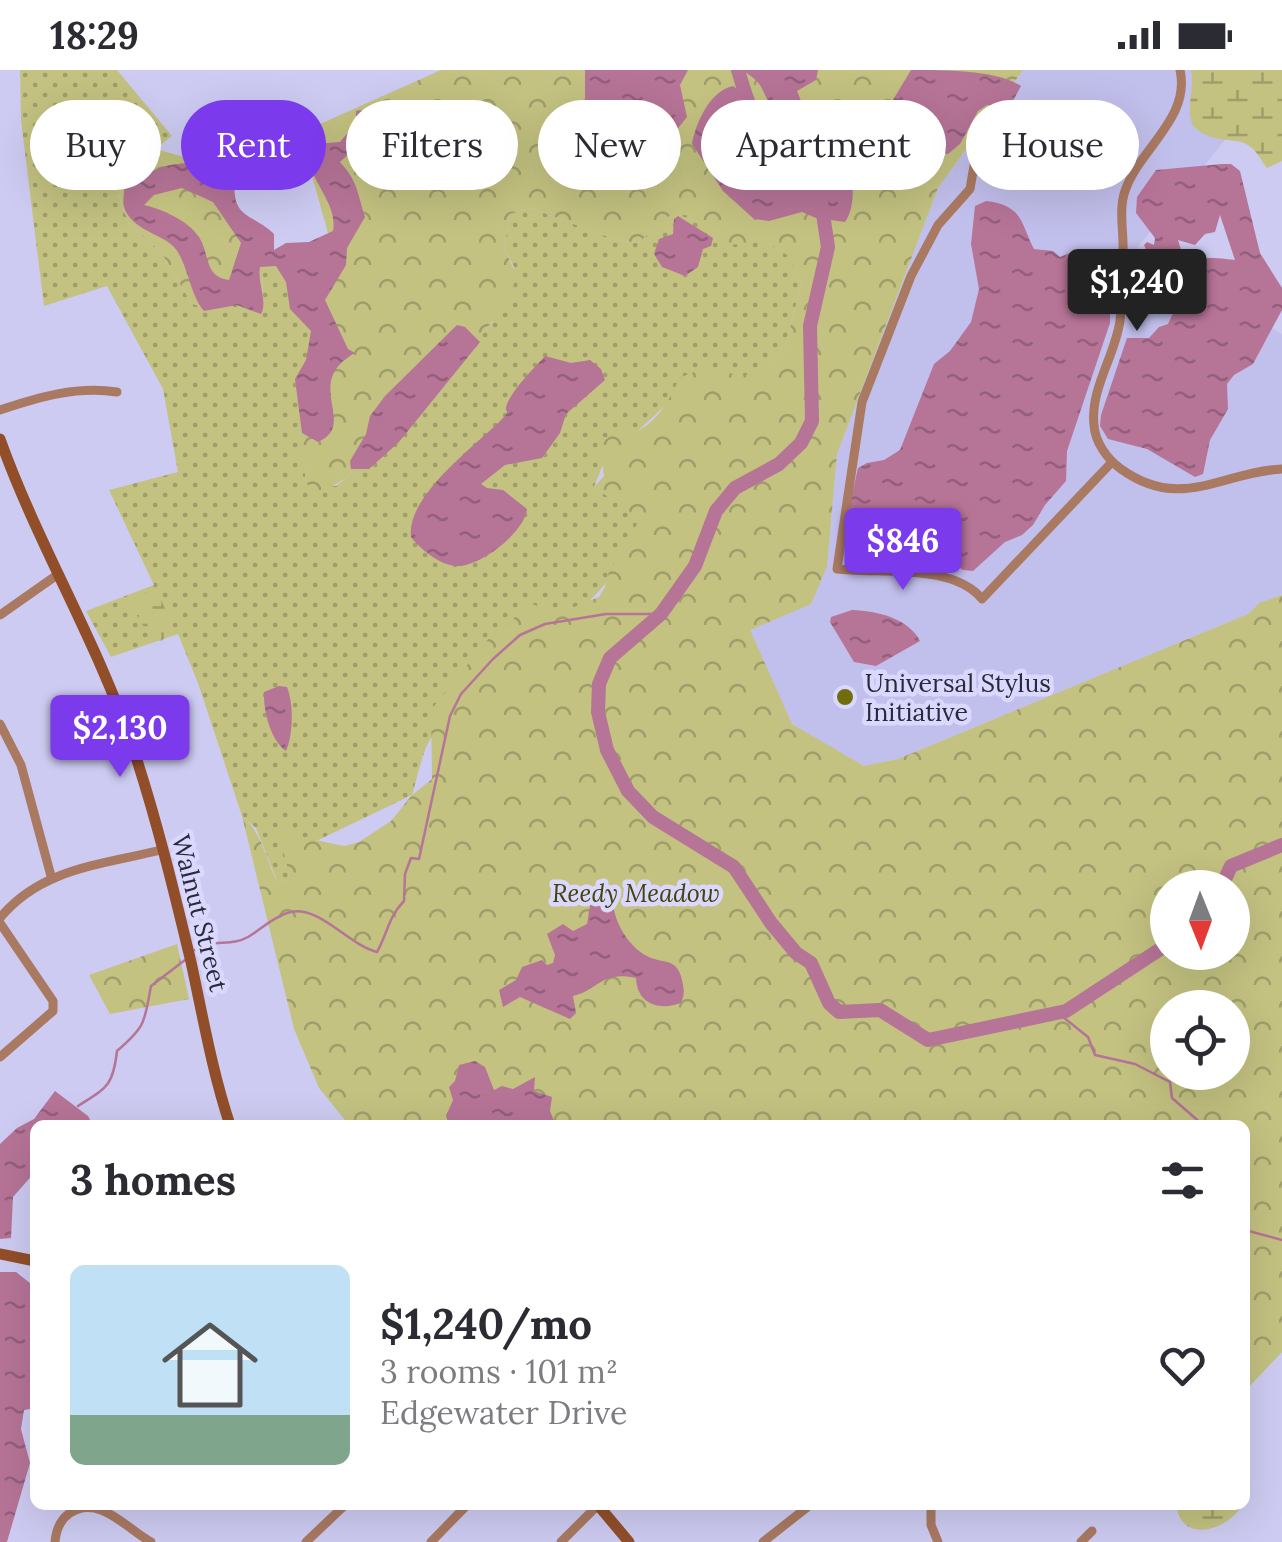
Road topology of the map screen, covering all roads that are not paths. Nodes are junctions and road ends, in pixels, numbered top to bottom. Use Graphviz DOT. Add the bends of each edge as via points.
graph roads {
  1 [pos="1180,70"];
  2 [pos="969,190"];
  3 [pos="117,392"];
  4 [pos="0,410"];
  5 [pos="0,438"];
  6 [pos="1112,462"];
  7 [pos="1282,469"];
  8 [pos="57,575"];
  9 [pos="0,615"];
  10 [pos="0,724"];
  11 [pos="2,739"];
  12 [pos="161,850"];
  13 [pos="51,876"];
  14 [pos="0,921"];
  15 [pos="0,1057"];
  16 [pos="228,1120"];
  17 [pos="0,1254"];
  18 [pos="30,1261"];
  19 [pos="83,1510"];
  20 [pos="98,1510"];
  21 [pos="339,1510"];
  22 [pos="462,1510"];
  23 [pos="593,1510"];
  24 [pos="602,1510"];
  25 [pos="804,1510"];
  26 [pos="931,1510"];
  27 [pos="1092,1531"];
  28 [pos="55,1542"];
  29 [pos="151,1542"];
  30 [pos="306,1542"];
  31 [pos="431,1542"];
  32 [pos="561,1542"];
  33 [pos="628,1542"];
  34 [pos="763,1542"];
  35 [pos="938,1542"];
  36 [pos="1082,1542"];
  1 -- 6 [label="street" via="1178,106 1122,202 1119,326 1094,424"];
  2 -- 6 [label="street" via="938,225 910,276 862,402 838,569 933,574 982,599"];
  3 -- 4 [label="street" via="80,390"];
  5 -- 8 [label="main road, Walnut Street"];
  6 -- 7 [label="street" via="1138,479 1178,490"];
  8 -- 9 [label="street"];
  8 -- 12 [label="main road, Walnut Street" via="113,692"];
  10 -- 11 [label="street"];
  11 -- 13 [label="street" via="21,765"];
  12 -- 13 [label="street"];
  12 -- 16 [label="main road, Walnut Street"];
  13 -- 14 [label="street"];
  14 -- 15 [label="street" via="53,1000 52,1011"];
  17 -- 18 [label="main road"];
  19 -- 28 [label="street" via="66,1516"];
  20 -- 29 [label="street"];
  21 -- 30 [label="street"];
  22 -- 31 [label="street"];
  23 -- 32 [label="street"];
  24 -- 33 [label="main road"];
  25 -- 34 [label="street"];
  26 -- 35 [label="street"];
  27 -- 36 [label="street"];
}
